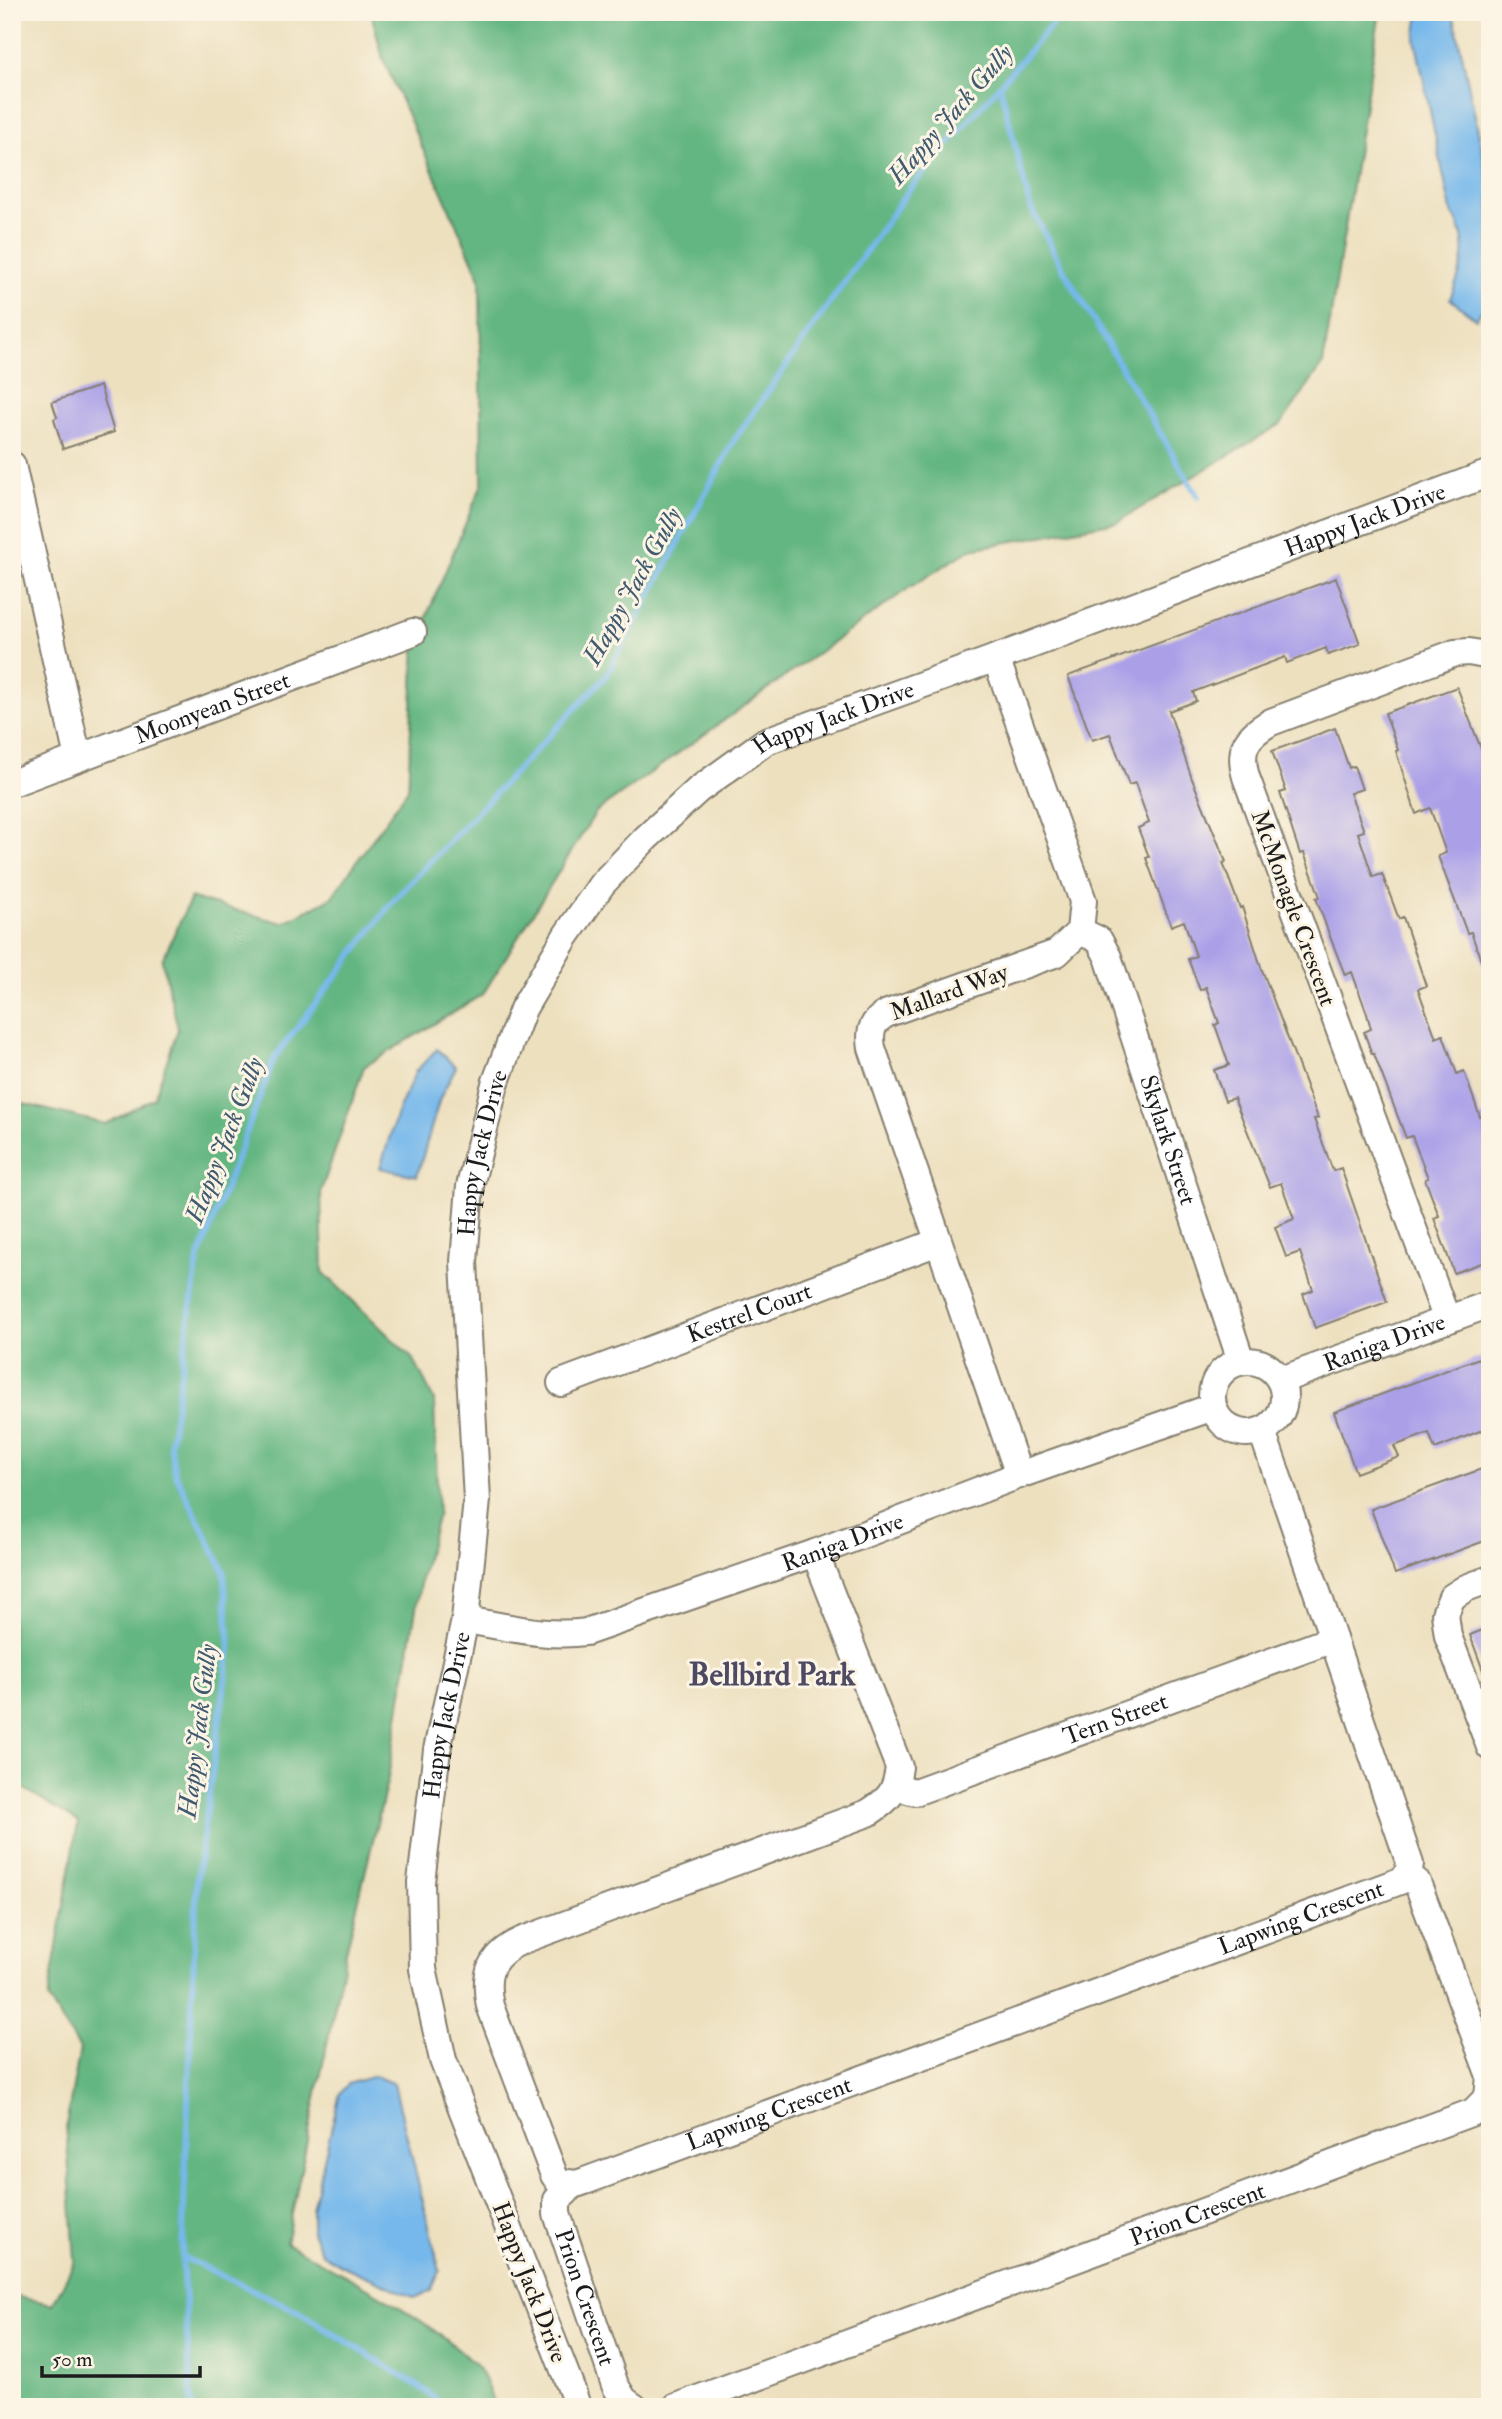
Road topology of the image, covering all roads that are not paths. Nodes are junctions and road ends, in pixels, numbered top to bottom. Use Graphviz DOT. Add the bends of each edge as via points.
graph roads {
  1 [pos="12,465"];
  2 [pos="1490,473"];
  3 [pos="413,632"];
  4 [pos="1490,656"];
  5 [pos="996,658"];
  6 [pos="78,758"];
  7 [pos="12,783"];
  8 [pos="1080,931"];
  9 [pos="938,1242"];
  10 [pos="1490,1304"];
  11 [pos="1447,1320"];
  12 [pos="1241,1361"];
  13 [pos="1280,1380"];
  14 [pos="561,1383"];
  15 [pos="1213,1407"];
  16 [pos="1262,1431"];
  17 [pos="1018,1475"];
  18 [pos="815,1553"];
  19 [pos="1490,1579"];
  20 [pos="465,1620"];
  21 [pos="1333,1639"];
  22 [pos="1490,1747"];
  23 [pos="896,1787"];
  24 [pos="1408,1875"];
  25 [pos="568,2184"];
  26 [pos="577,2407"];
  27 [pos="634,2407"];
  28 [pos="676,2407"];
  1 -- 6 [label="street"];
  2 -- 5 [label="street, Happy Jack Drive"];
  3 -- 6 [label="street, Moonyean Street"];
  4 -- 11 [label="street, McMonagle Crescent" via="1455,653 1271,722 1247,741 1242,758"];
  5 -- 8 [label="street" via="1083,901"];
  5 -- 20 [label="street, Happy Jack Drive" via="766,741 698,790 601,884 523,1009 495,1084 470,1186 464,1262 477,1500"];
  6 -- 7 [label="street, Moonyean Street"];
  8 -- 9 [label="street, Mallard Way" via="1057,953 888,1013 873,1025 869,1036 872,1048"];
  8 -- 12 [label="street, Skylark Street" via="1099,940 1108,957"];
  9 -- 14 [label="street, Kestrel Court"];
  9 -- 17 [label="street, Mallard Way"];
  10 -- 11 [label="street, Raniga Drive"];
  11 -- 13 [label="street, Raniga Drive"];
  12 -- 13 [label="street" via="1264,1364"];
  12 -- 15 [label="street" via="1220,1373 1214,1384"];
  13 -- 16 [label="street" via="1284,1404 1280,1415"];
  15 -- 16 [label="street" via="1227,1427"];
  15 -- 17 [label="street, Raniga Drive"];
  16 -- 21 [label="street, Lapwing Crescent"];
  17 -- 18 [label="street, Raniga Drive"];
  18 -- 20 [label="street, Raniga Drive" via="586,1632 549,1633"];
  18 -- 23 [label="street" via="899,1767"];
  19 -- 22 [label="street" via="1452,1597 1445,1614 1448,1636"];
  20 -- 26 [label="street, Happy Jack Drive" via="437,1750 421,1882 423,1969 443,2060"];
  21 -- 23 [label="street, Tern Street" via="915,1792"];
  21 -- 24 [label="street, Lapwing Crescent" via="1410,1864"];
  23 -- 25 [label="street" via="885,1802 868,1813 523,1940 495,1958 486,1987 490,2006 554,2175"];
  24 -- 25 [label="street, Lapwing Crescent"];
  24 -- 28 [label="street, Prion Crescent" via="1417,1882 1490,2076 1489,2097 1473,2112"];
  25 -- 27 [label="street, Prion Crescent" via="557,2200 557,2214 615,2385"];
}
